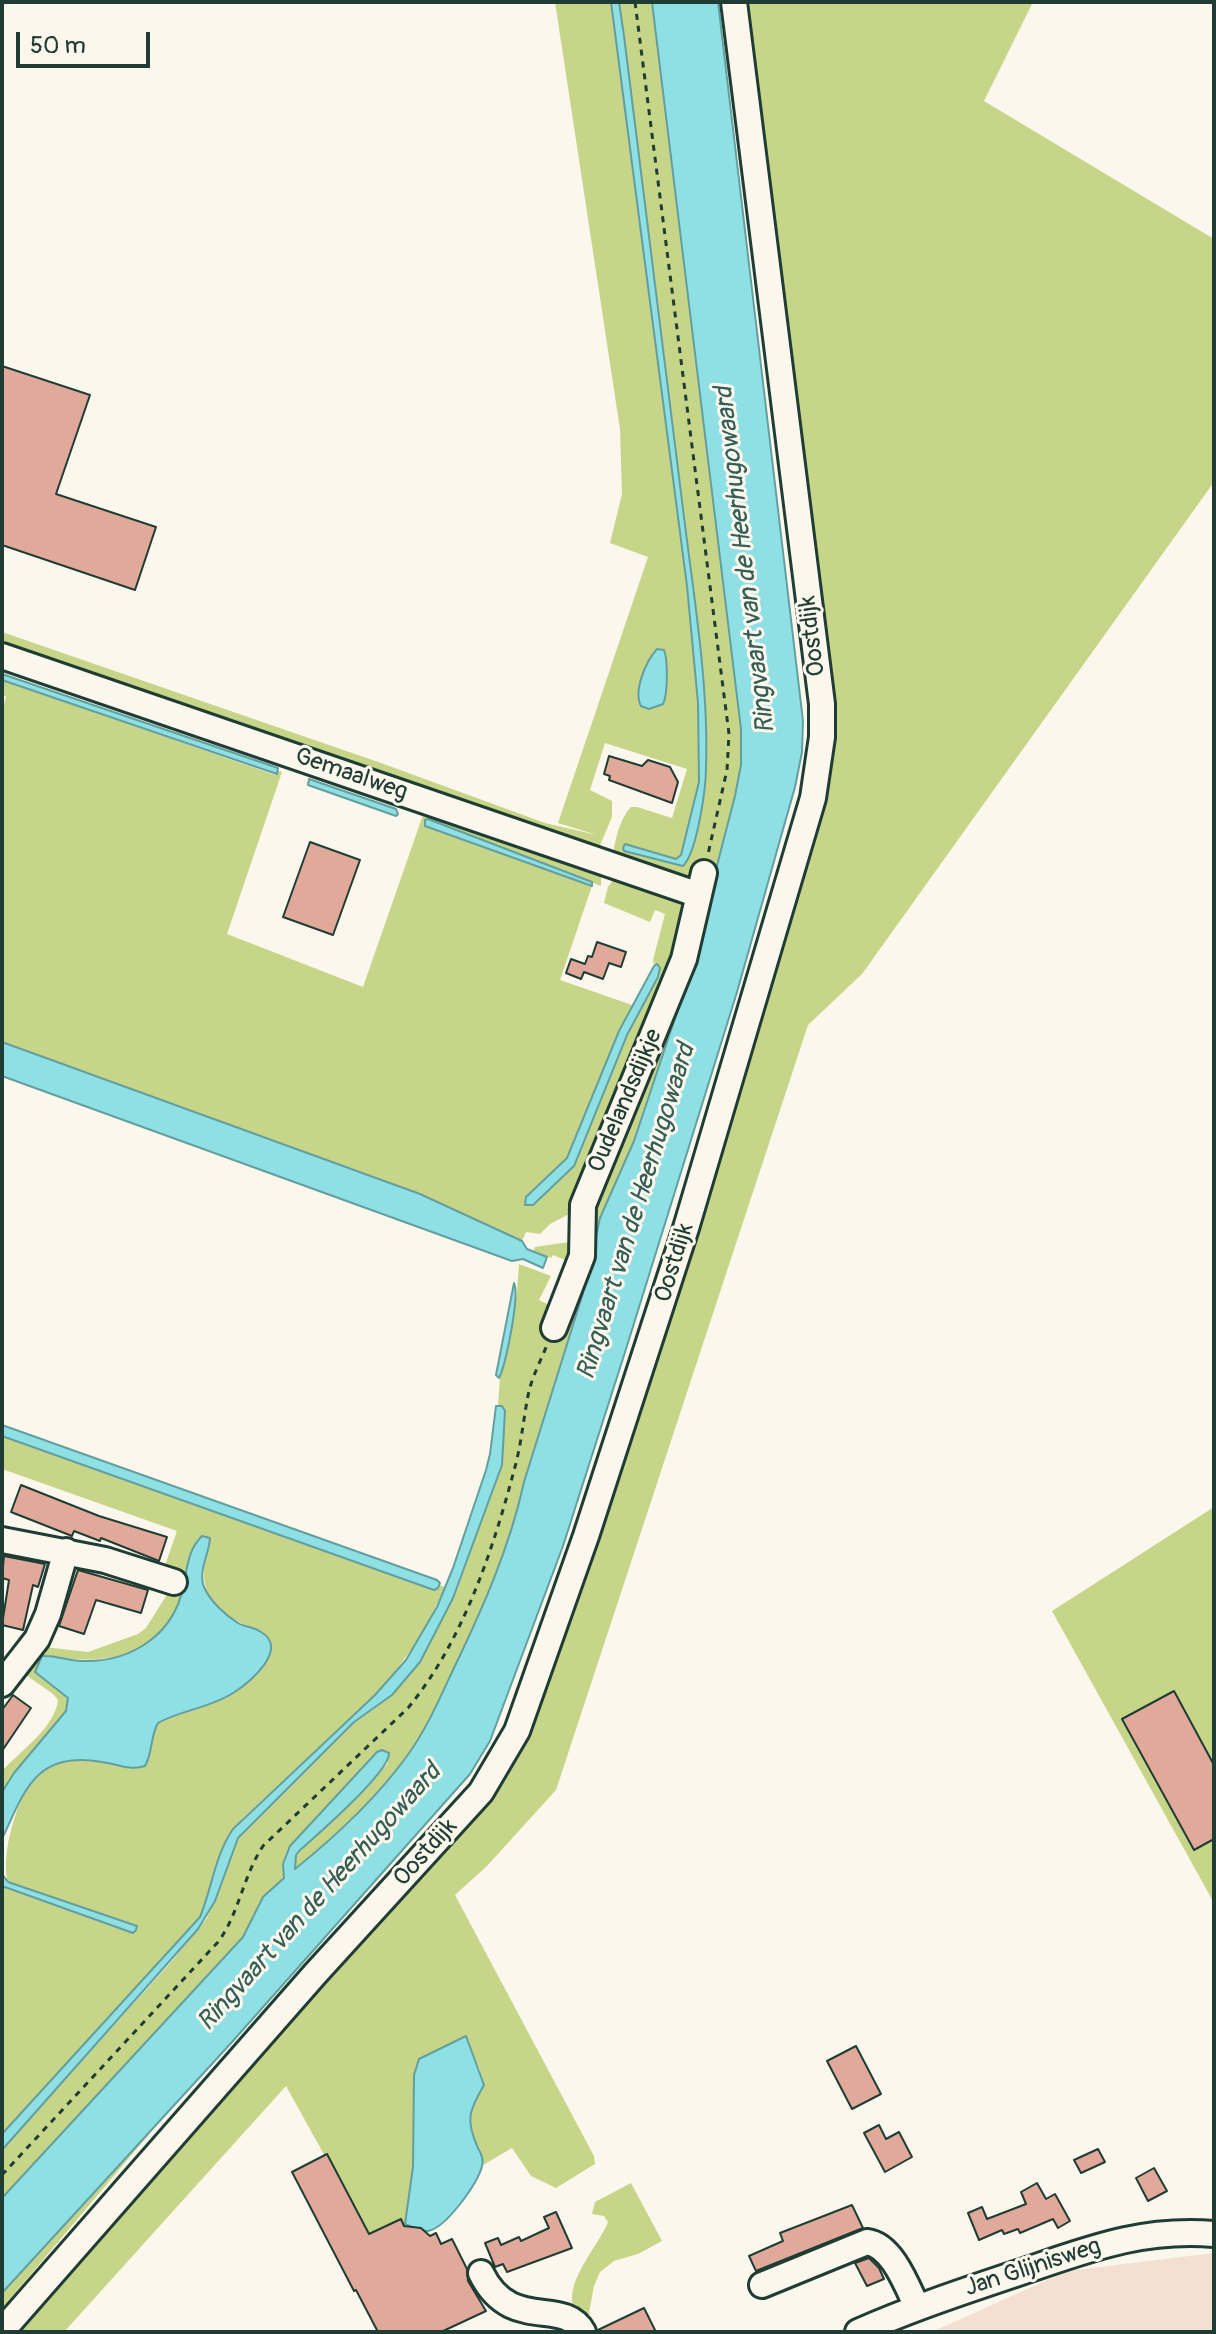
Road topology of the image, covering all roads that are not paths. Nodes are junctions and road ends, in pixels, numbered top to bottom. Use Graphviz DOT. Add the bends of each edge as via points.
graph roads {
  1 [pos="734,2"];
  2 [pos="2,656"];
  3 [pos="702,884"];
  4 [pos="554,1328"];
  5 [pos="2,1540"];
  6 [pos="66,1551"];
  7 [pos="174,1582"];
  8 [pos="2,1684"];
  9 [pos="1214,2234"];
  10 [pos="481,2273"];
  11 [pos="762,2285"];
  12 [pos="917,2307"];
  13 [pos="2,2331"];
  14 [pos="583,2332"];
  15 [pos="858,2332"];
  1 -- 13 [label="street, Oostdijk" via="822,737 813,798 686,1228 525,1712 495,1773"];
  2 -- 3 [label="street, Gemaalweg"];
  3 -- 4 [label="street, Oudelandsdijkje" via="684,959 583,1205 583,1241 575,1275"];
  5 -- 6 [label="street"];
  6 -- 7 [label="street"];
  6 -- 8 [label="street" via="37,1639"];
  9 -- 12 [label="street, Jan Glijnisweg" via="1119,2240"];
  10 -- 14 [label="street" via="502,2303 516,2311 569,2318"];
  11 -- 12 [label="street" via="874,2243 885,2250"];
  12 -- 15 [label="street, Jan Glijnisweg"];
}
